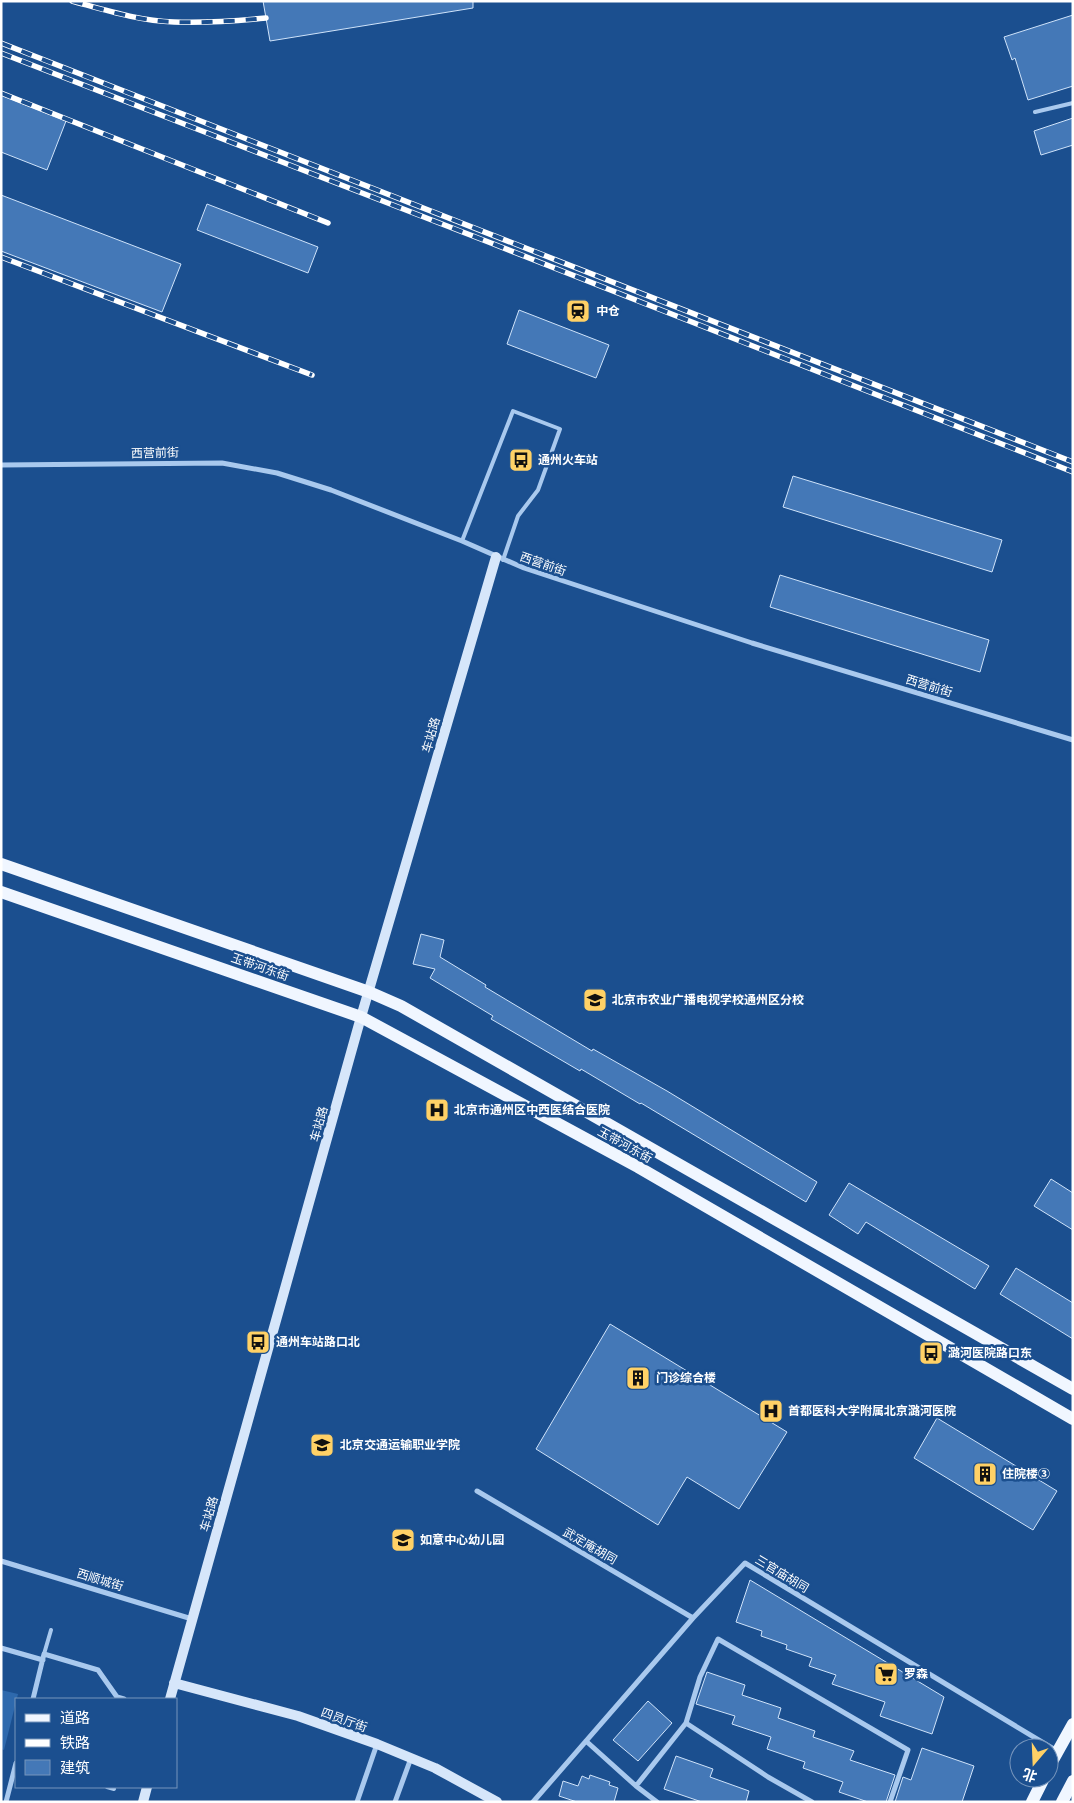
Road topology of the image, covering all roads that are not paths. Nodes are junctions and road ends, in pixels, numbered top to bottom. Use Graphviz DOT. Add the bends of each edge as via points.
graph roads {
  1 [pos="1073,103"];
  2 [pos="1035,112"];
  3 [pos="1,465"];
  4 [pos="462,541"];
  5 [pos="499,558"];
  6 [pos="1073,740"];
  7 [pos="1,864"];
  8 [pos="1,892"];
  9 [pos="369,992"];
  10 [pos="361,1017"];
  11 [pos="1073,1389"];
  12 [pos="1073,1419"];
  13 [pos="477,1490"];
  14 [pos="1,1561"];
  15 [pos="693,1618"];
  16 [pos="192,1619"];
  17 [pos="51,1630"];
  18 [pos="1,1648"];
  19 [pos="44,1654"];
  20 [pos="43,1660"];
  21 [pos="174,1683"];
  22 [pos="33,1698"];
  23 [pos="120,1698"];
  24 [pos="170,1698"];
  25 [pos="686,1723"];
  26 [pos="1073,1724"];
  27 [pos="1035,1738"];
  28 [pos="586,1741"];
  29 [pos="377,1744"];
  30 [pos="1059,1748"];
  31 [pos="411,1758"];
  32 [pos="15,1767"];
  33 [pos="1073,1781"];
  34 [pos="636,1786"];
  35 [pos="110,1788"];
  36 [pos="147,1788"];
  37 [pos="1039,1788"];
  38 [pos="114,1789"];
  39 [pos="6,1802"];
  40 [pos="143,1802"];
  41 [pos="357,1802"];
  42 [pos="395,1802"];
  43 [pos="497,1802"];
  44 [pos="533,1802"];
  45 [pos="657,1802"];
  46 [pos="812,1802"];
  47 [pos="890,1802"];
  48 [pos="1032,1802"];
  49 [pos="1062,1802"];
  1 -- 2 [label="lane"];
  3 -- 4 [label="street, 西营前街" via="222,463 277,473 331,490"];
  4 -- 5 [label="street, 西营前街"];
  4 -- 5 [label="lane" via="513,411 560,428 538,490 518,516"];
  5 -- 6 [label="street, 西营前街" via="752,643"];
  5 -- 9 [label="street, 车站路"];
  7 -- 9 [label="main road, 玉带河东街"];
  8 -- 10 [label="main road, 玉带河东街"];
  9 -- 10 [label="street, 车站路"];
  9 -- 11 [label="main road, 玉带河东街" via="449,1033"];
  10 -- 12 [label="main road, 玉带河东街" via="638,1167"];
  10 -- 16 [label="street, 车站路"];
  13 -- 15 [label="street, 武定庵胡同"];
  14 -- 16 [label="street, 西顺城街"];
  15 -- 27 [label="street, 三官庙胡同" via="745,1563"];
  15 -- 28 [label="street, 三官庙胡同"];
  16 -- 21 [label="street, 车站路"];
  17 -- 19 [label="lane"];
  18 -- 20 [label="street"];
  19 -- 20 [label="street"];
  19 -- 23 [label="street" via="98,1670"];
  20 -- 22 [label="street"];
  21 -- 24 [label="street, 车站路"];
  21 -- 29 [label="street, 四员厅街" via="298,1716"];
  25 -- 34 [label="street"];
  25 -- 46 [label="street"];
  25 -- 47 [label="street" via="700,1677 718,1639 908,1750"];
  26 -- 30 [label="main road"];
  28 -- 34 [label="street"];
  28 -- 44 [label="street, 三官庙胡同"];
  29 -- 31 [label="street, 四员厅街"];
  29 -- 41 [label="street"];
  31 -- 42 [label="street"];
  31 -- 43 [label="street, 四员厅街"];
  32 -- 39 [label="street"];
  33 -- 49 [label="main road"];
  34 -- 45 [label="street"];
  35 -- 38 [label="lane"];
  36 -- 40 [label="street"];
  37 -- 48 [label="main road"];
}
